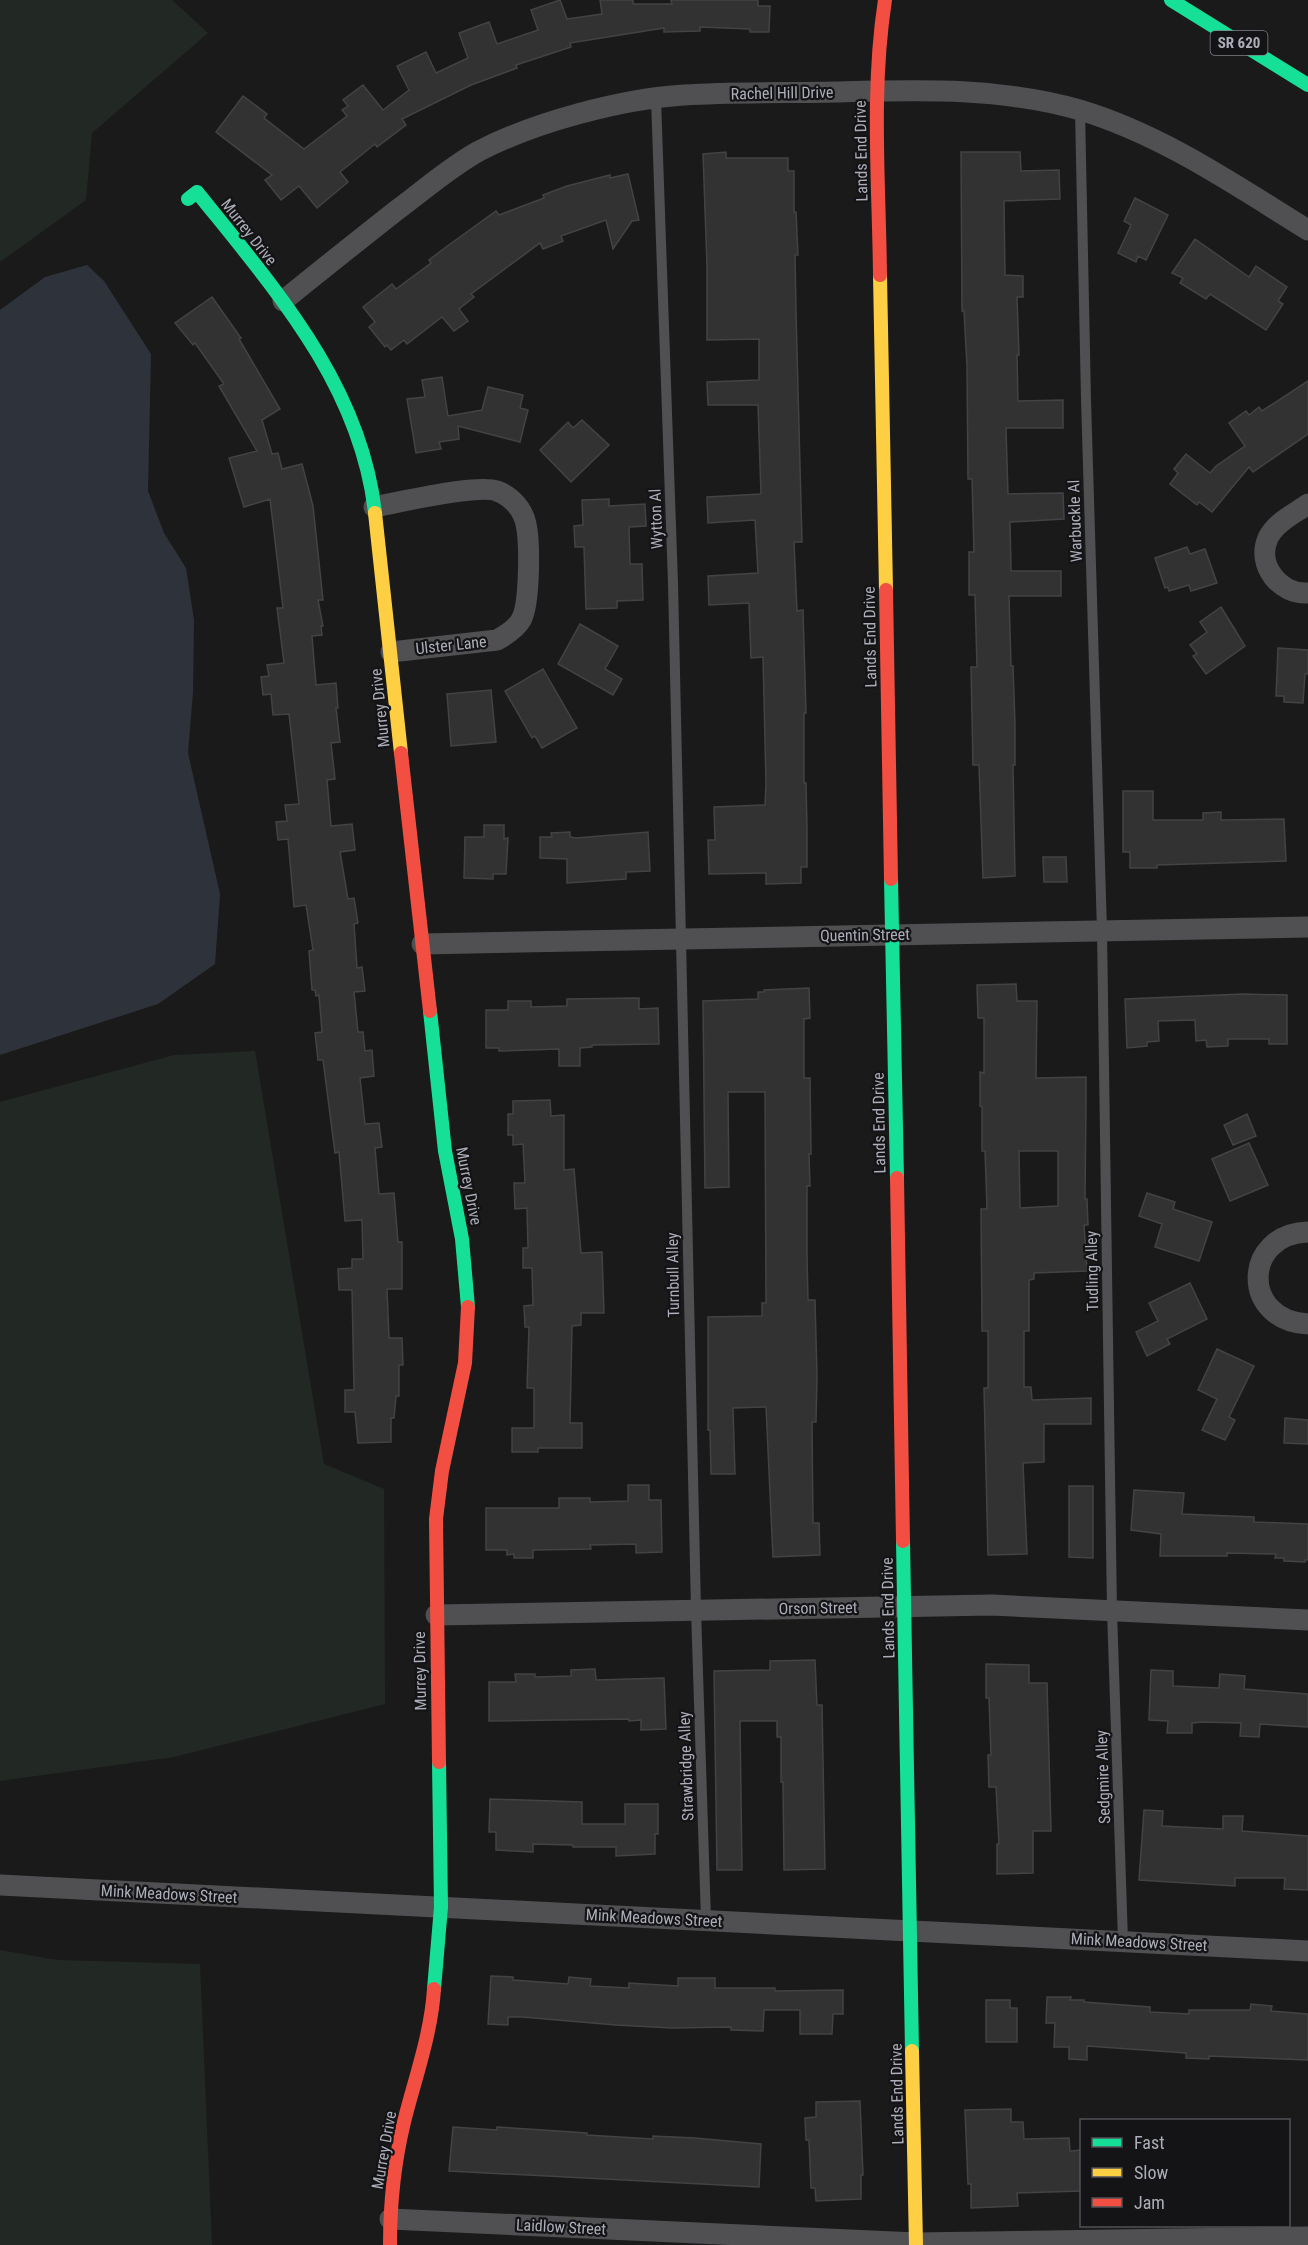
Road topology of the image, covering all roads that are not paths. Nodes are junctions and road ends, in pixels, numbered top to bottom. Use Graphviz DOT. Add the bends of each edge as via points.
graph roads {
  1 [pos="885,0"];
  2 [pos="1171,0"];
  3 [pos="1308,85"];
  4 [pos="877,91"];
  5 [pos="656,99"];
  6 [pos="1080,110"];
  7 [pos="188,199"];
  8 [pos="1308,230"];
  9 [pos="283,301"];
  10 [pos="1308,504"];
  11 [pos="374,507"];
  12 [pos="1308,593"];
  13 [pos="391,652"];
  14 [pos="1308,927"];
  15 [pos="1102,931"];
  16 [pos="892,934"];
  17 [pos="680,938"];
  18 [pos="422,944"];
  19 [pos="1308,1232"];
  20 [pos="1308,1324"];
  21 [pos="904,1606"];
  22 [pos="696,1610"];
  23 [pos="1112,1611"];
  24 [pos="436,1615"];
  25 [pos="1308,1620"];
  26 [pos="0,1885"];
  27 [pos="441,1907"];
  28 [pos="706,1920"];
  29 [pos="911,1930"];
  30 [pos="1123,1941"];
  31 [pos="1308,1951"];
  32 [pos="390,2219"];
  33 [pos="1308,2237"];
  34 [pos="762,2241"];
  35 [pos="1063,2243"];
  36 [pos="916,2244"];
  37 [pos="390,2245"];
  1 -- 4 [label="street, Lands End Drive"];
  2 -- 3 [label="street, SR 620"];
  4 -- 5 [label="street, Rachel Hill Drive" via="682,95"];
  4 -- 6 [label="street, Rachel Hill Drive" via="970,91 1029,98"];
  4 -- 16 [label="street, Lands End Drive"];
  5 -- 9 [label="street, Rachel Hill Drive" via="583,114 520,133 478,152 440,177"];
  5 -- 17 [label="lane, Wytton Al"];
  6 -- 8 [label="street, Rachel Hill Drive" via="1131,128 1178,151"];
  6 -- 15 [label="lane, Warbuckle Al"];
  7 -- 9 [label="street, Murrey Drive" via="197,192"];
  9 -- 11 [label="street, Murrey Drive" via="322,358 346,407 363,456"];
  10 -- 12 [label="street" via="1278,525 1268,539 1265,554 1276,581 1287,589"];
  11 -- 13 [label="street, Murrey Drive"];
  11 -- 13 [label="street, Ulster Lane" via="478,488 496,490 520,509 526,524 527,605 521,621 509,633 497,640"];
  13 -- 18 [label="street, Murrey Drive"];
  14 -- 15 [label="street, Quentin Street"];
  15 -- 16 [label="street, Quentin Street"];
  15 -- 23 [label="lane, Tudling Alley"];
  16 -- 17 [label="street, Quentin Street"];
  16 -- 21 [label="street, Lands End Drive"];
  17 -- 18 [label="street, Quentin Street"];
  17 -- 22 [label="lane, Turnbull Alley"];
  18 -- 24 [label="street, Murrey Drive" via="445,1151 461,1225 467,1278 468,1329 462,1383 442,1467 436,1519"];
  19 -- 20 [label="street" via="1280,1239 1266,1251 1258,1278 1266,1305 1279,1317"];
  21 -- 22 [label="street, Orson Street"];
  21 -- 23 [label="street, Orson Street" via="992,1605"];
  21 -- 29 [label="street, Lands End Drive"];
  22 -- 24 [label="street, Orson Street"];
  22 -- 28 [label="lane, Strawbridge Alley"];
  23 -- 25 [label="street, Orson Street"];
  23 -- 30 [label="lane, Sedgmire Alley"];
  24 -- 27 [label="street, Murrey Drive"];
  26 -- 27 [label="street, Mink Meadows Street"];
  27 -- 28 [label="street, Mink Meadows Street"];
  27 -- 32 [label="street, Murrey Drive" via="426,2045 402,2132"];
  28 -- 29 [label="street, Mink Meadows Street"];
  29 -- 30 [label="street, Mink Meadows Street"];
  29 -- 36 [label="street, Lands End Drive"];
  30 -- 31 [label="street, Mink Meadows Street"];
  32 -- 34 [label="street, Laidlow Street"];
  32 -- 37 [label="street, Murrey Drive"];
  33 -- 35 [label="street, Laidlow Street"];
  34 -- 36 [label="street, Laidlow Street"];
  35 -- 36 [label="street, Laidlow Street"];
}
